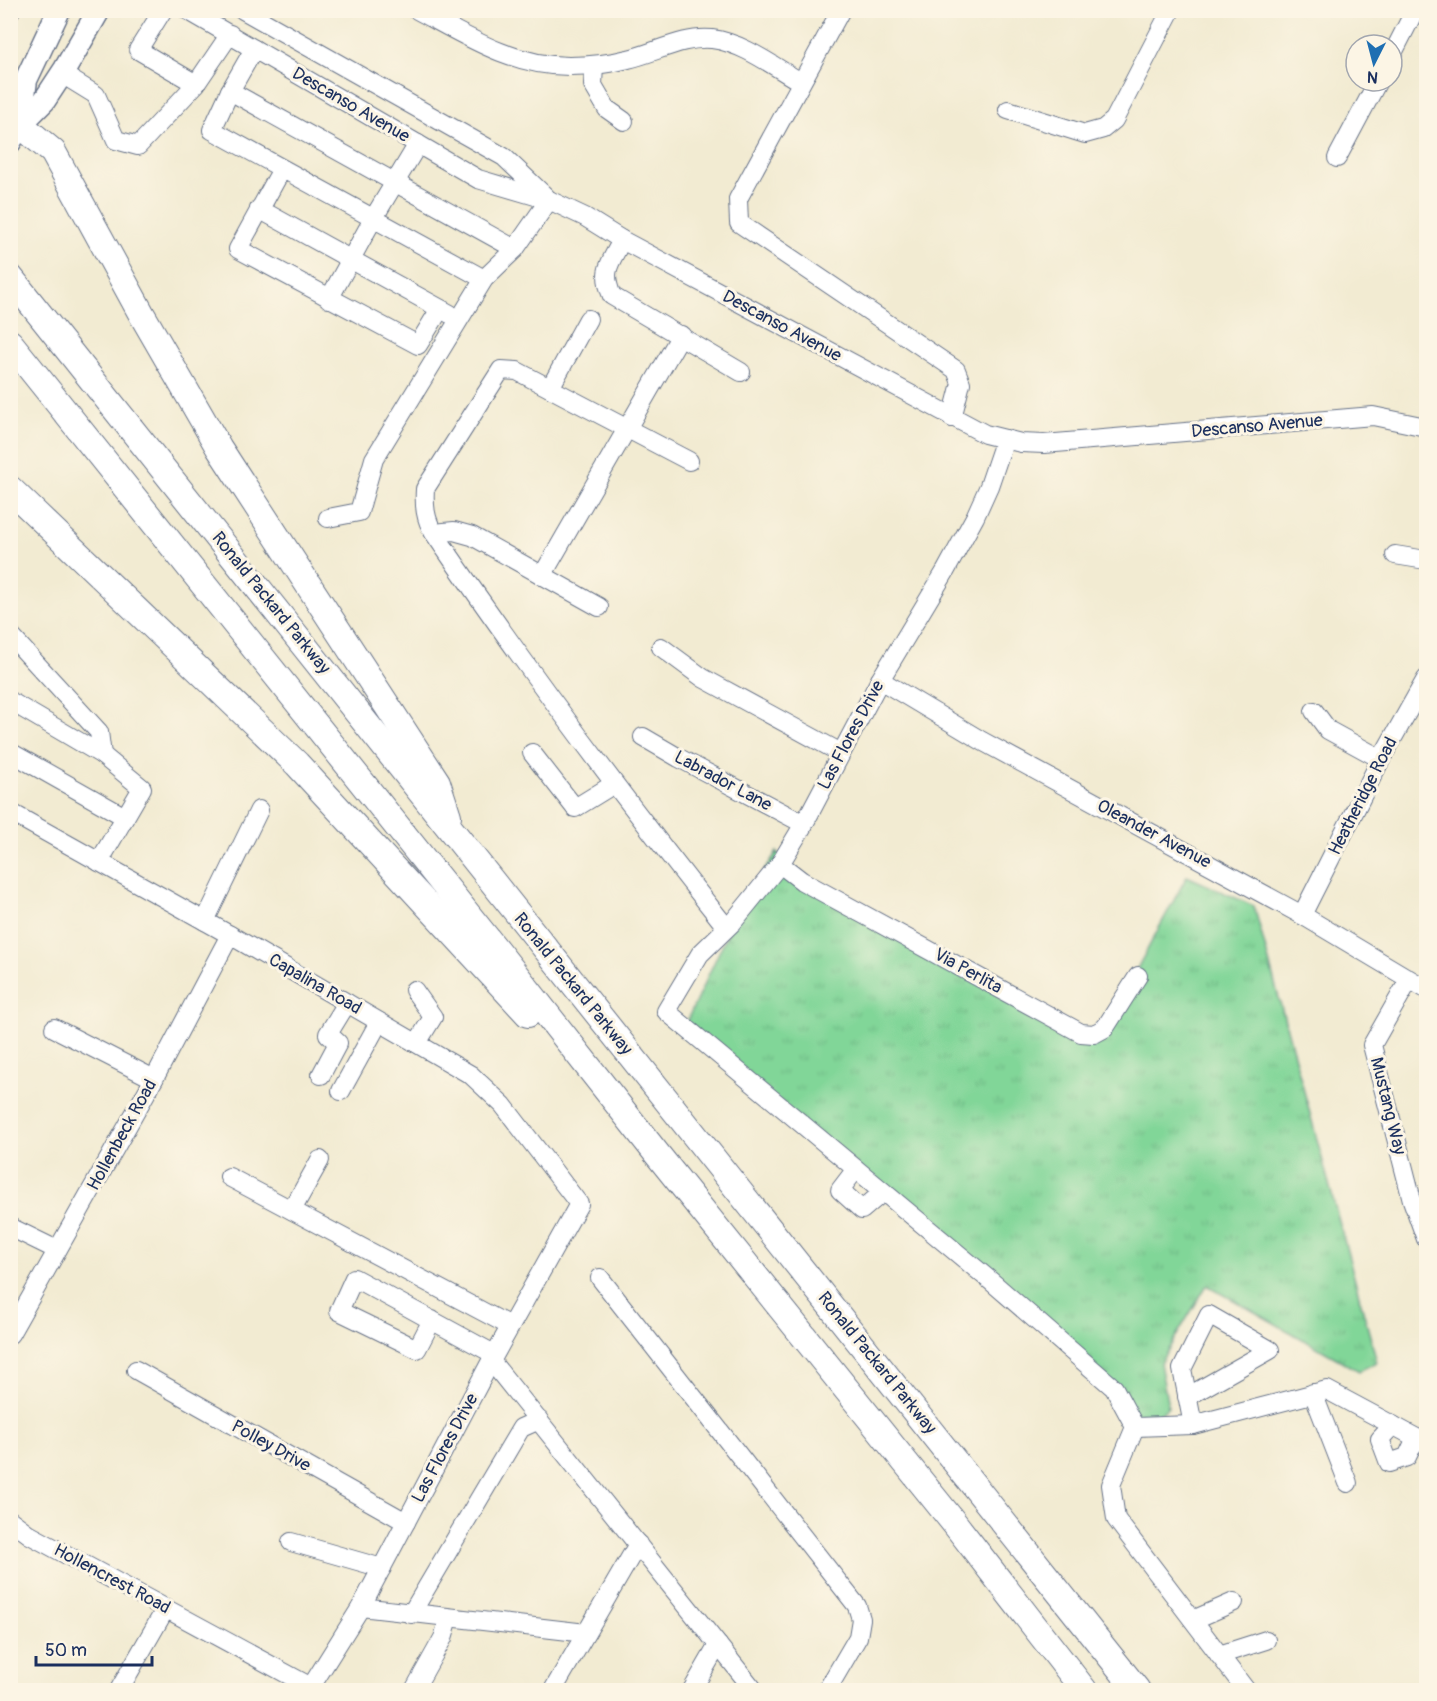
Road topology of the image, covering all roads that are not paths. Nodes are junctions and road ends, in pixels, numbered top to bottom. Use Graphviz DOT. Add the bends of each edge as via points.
graph roads {
  1 [pos="59,10"];
  2 [pos="99,10"];
  3 [pos="163,10"];
  4 [pos="187,10"];
  5 [pos="243,10"];
  6 [pos="417,10"];
  7 [pos="841,10"];
  8 [pos="1171,10"];
  9 [pos="1415,10"];
  10 [pos="1403,33"];
  11 [pos="230,34"];
  12 [pos="254,49"];
  13 [pos="594,65"];
  14 [pos="62,74"];
  15 [pos="801,82"];
  16 [pos="196,84"];
  17 [pos="230,91"];
  18 [pos="1372,93"];
  19 [pos="1008,110"];
  20 [pos="624,121"];
  21 [pos="14,128"];
  22 [pos="418,144"];
  23 [pos="1337,158"];
  24 [pos="282,169"];
  25 [pos="394,183"];
  26 [pos="549,200"];
  27 [pos="260,209"];
  28 [pos="373,219"];
  29 [pos="622,240"];
  30 [pos="515,249"];
  31 [pos="350,259"];
  32 [pos="10,277"];
  33 [pos="484,279"];
  34 [pos="329,299"];
  35 [pos="440,309"];
  36 [pos="588,319"];
  37 [pos="459,320"];
  38 [pos="681,335"];
  39 [pos="10,343"];
  40 [pos="741,372"];
  41 [pos="550,388"];
  42 [pos="952,418"];
  43 [pos="1426,427"];
  44 [pos="627,428"];
  45 [pos="1005,439"];
  46 [pos="689,461"];
  47 [pos="10,489"];
  48 [pos="328,518"];
  49 [pos="434,533"];
  50 [pos="1395,555"];
  51 [pos="1426,560"];
  52 [pos="542,576"];
  53 [pos="599,607"];
  54 [pos="10,635"];
  55 [pos="661,647"];
  56 [pos="1426,679"];
  57 [pos="880,680"];
  58 [pos="10,701"];
  59 [pos="1314,711"];
  60 [pos="643,737"];
  61 [pos="10,752"];
  62 [pos="532,753"];
  63 [pos="841,753"];
  64 [pos="102,755"];
  65 [pos="1381,759"];
  66 [pos="614,784"];
  67 [pos="259,810"];
  68 [pos="10,812"];
  69 [pos="125,817"];
  70 [pos="804,824"];
  71 [pos="453,833"];
  72 [pos="99,862"];
  73 [pos="780,864"];
  74 [pos="1302,915"];
  75 [pos="205,921"];
  76 [pos="726,927"];
  77 [pos="230,935"];
  78 [pos="1138,976"];
  79 [pos="1409,980"];
  80 [pos="1426,989"];
  81 [pos="414,990"];
  82 [pos="347,1003"];
  83 [pos="379,1022"];
  84 [pos="54,1029"];
  85 [pos="417,1044"];
  86 [pos="321,1075"];
  87 [pos="154,1079"];
  88 [pos="340,1090"];
  89 [pos="657,1154"];
  90 [pos="320,1160"];
  91 [pos="856,1169"];
  92 [pos="229,1177"];
  93 [pos="883,1192"];
  94 [pos="579,1204"];
  95 [pos="292,1210"];
  96 [pos="10,1227"];
  97 [pos="1426,1239"];
  98 [pos="57,1250"];
  99 [pos="600,1278"];
  100 [pos="432,1320"];
  101 [pos="510,1326"];
  102 [pos="10,1334"];
  103 [pos="492,1358"];
  104 [pos="136,1370"];
  105 [pos="1313,1393"];
  106 [pos="1187,1397"];
  107 [pos="539,1420"];
  108 [pos="1193,1425"];
  109 [pos="1393,1425"];
  110 [pos="1135,1427"];
  111 [pos="1421,1440"];
  112 [pos="1348,1483"];
  113 [pos="10,1520"];
  114 [pos="406,1522"];
  115 [pos="291,1542"];
  116 [pos="638,1544"];
  117 [pos="382,1568"];
  118 [pos="1234,1602"];
  119 [pos="361,1607"];
  120 [pos="166,1608"];
  121 [pos="411,1614"];
  122 [pos="449,1618"];
  123 [pos="1193,1620"];
  124 [pos="586,1633"];
  125 [pos="1266,1640"];
  126 [pos="718,1645"];
  127 [pos="1219,1655"];
  128 [pos="310,1689"];
  129 [pos="119,1690"];
  130 [pos="414,1690"];
  131 [pos="553,1690"];
  132 [pos="692,1690"];
  133 [pos="754,1690"];
  134 [pos="827,1690"];
  135 [pos="1084,1690"];
  136 [pos="1137,1690"];
  137 [pos="1246,1690"];
  1 -- 21 [label="main road" via="26,80"];
  2 -- 14 [label="main road"];
  3 -- 16 [label="street" via="138,50"];
  4 -- 11 [label="street, Descanso Avenue"];
  5 -- 26 [label="street" via="504,157"];
  6 -- 13 [label="street" via="507,56 567,66"];
  7 -- 15 [label="street"];
  8 -- 19 [label="street" via="1114,120 1103,129 1085,134"];
  9 -- 10 [label="street"];
  11 -- 12 [label="street, Descanso Avenue"];
  11 -- 16 [label="street"];
  12 -- 17 [label="street"];
  12 -- 22 [label="street, Descanso Avenue"];
  13 -- 15 [label="street" via="627,60 687,40 712,39 742,48"];
  13 -- 20 [label="street" via="593,85 607,110"];
  14 -- 16 [label="street" via="96,95 116,140 138,146"];
  14 -- 21 [label="main road" via="44,101"];
  15 -- 42 [label="street" via="738,199 739,223 956,370 961,383"];
  17 -- 24 [label="street" via="212,130"];
  17 -- 25 [label="street"];
  18 -- 23 [label="street"];
  21 -- 71 [label="highway" via="53,152 219,448 437,782"];
  22 -- 25 [label="street"];
  22 -- 26 [label="street, Descanso Avenue" via="478,179"];
  24 -- 27 [label="street"];
  24 -- 28 [label="street"];
  25 -- 28 [label="street"];
  25 -- 30 [label="street"];
  26 -- 29 [label="street, Descanso Avenue"];
  26 -- 30 [label="street"];
  27 -- 31 [label="street"];
  27 -- 34 [label="street" via="238,249"];
  28 -- 31 [label="street"];
  28 -- 33 [label="street"];
  29 -- 38 [label="street" via="607,270 606,281 612,296"];
  29 -- 42 [label="street, Descanso Avenue"];
  30 -- 33 [label="street"];
  31 -- 34 [label="street"];
  31 -- 35 [label="street"];
  32 -- 71 [label="highway, Ronald Packard Parkway"];
  33 -- 37 [label="street"];
  34 -- 35 [label="street" via="418,345"];
  35 -- 37 [label="street"];
  36 -- 41 [label="street"];
  37 -- 48 [label="street" via="374,459 359,512"];
  38 -- 40 [label="street"];
  38 -- 44 [label="street"];
  39 -- 89 [label="highway"];
  41 -- 44 [label="street"];
  41 -- 49 [label="street" via="517,371 501,370 425,489 428,524"];
  42 -- 45 [label="street, Descanso Avenue"];
  43 -- 45 [label="street, Descanso Avenue" via="1373,417 1044,444"];
  44 -- 46 [label="street"];
  44 -- 52 [label="street"];
  45 -- 57 [label="street, Las Flores Drive" via="975,517"];
  47 -- 89 [label="highway" via="297,764"];
  49 -- 52 [label="street" via="454,531 472,536"];
  49 -- 66 [label="street"];
  50 -- 51 [label="street"];
  52 -- 53 [label="street"];
  54 -- 64 [label="street" via="99,732"];
  55 -- 63 [label="street" via="703,678"];
  56 -- 65 [label="street, Heatheridge Road"];
  57 -- 63 [label="street, Las Flores Drive"];
  57 -- 74 [label="street, Oleander Avenue" via="982,741"];
  58 -- 64 [label="street"];
  59 -- 65 [label="street" via="1328,730"];
  60 -- 70 [label="street, Labrador Lane"];
  61 -- 69 [label="street"];
  62 -- 66 [label="street" via="575,808"];
  63 -- 70 [label="street, Las Flores Drive"];
  64 -- 69 [label="street" via="142,788"];
  65 -- 74 [label="street, Heatheridge Road"];
  66 -- 76 [label="street"];
  67 -- 75 [label="street"];
  68 -- 72 [label="street, Capalina Road"];
  69 -- 72 [label="street"];
  70 -- 73 [label="street, Las Flores Drive"];
  71 -- 136 [label="highway, Ronald Packard Parkway"];
  72 -- 75 [label="street, Capalina Road"];
  73 -- 76 [label="street, Las Flores Drive"];
  73 -- 78 [label="street, Via Perlita" via="802,880 1081,1033 1094,1034 1105,1028"];
  74 -- 79 [label="street, Oleander Avenue"];
  75 -- 77 [label="street, Capalina Road"];
  76 -- 91 [label="street, Las Flores Drive" via="700,954 666,1011"];
  77 -- 82 [label="street, Capalina Road"];
  77 -- 87 [label="street, Hollenbeck Road"];
  79 -- 80 [label="street, Oleander Avenue"];
  79 -- 97 [label="street, Mustang Way" via="1372,1045 1412,1200"];
  81 -- 85 [label="street" via="433,1017"];
  82 -- 83 [label="street, Capalina Road"];
  82 -- 86 [label="street" via="328,1034 338,1043"];
  83 -- 85 [label="street, Capalina Road"];
  83 -- 88 [label="street"];
  84 -- 87 [label="street"];
  85 -- 94 [label="street, Capalina Road" via="471,1075 502,1105"];
  87 -- 98 [label="street, Hollenbeck Road"];
  89 -- 135 [label="highway"];
  90 -- 95 [label="street"];
  91 -- 93 [label="street"];
  91 -- 93 [label="street" via="840,1190 862,1210"];
  92 -- 95 [label="street"];
  93 -- 110 [label="street" via="1114,1388"];
  94 -- 101 [label="street, Las Flores Drive"];
  95 -- 101 [label="street"];
  96 -- 98 [label="street"];
  98 -- 102 [label="street, Hollenbeck Road"];
  99 -- 134 [label="street" via="857,1606 861,1619 858,1637"];
  100 -- 100 [label="street" via="354,1278 339,1311 417,1348"];
  100 -- 103 [label="street"];
  101 -- 103 [label="street, Las Flores Drive"];
  103 -- 107 [label="street"];
  103 -- 114 [label="street, Las Flores Drive"];
  104 -- 114 [label="street, Polley Drive"];
  105 -- 108 [label="street"];
  105 -- 109 [label="street" via="1327,1390"];
  105 -- 112 [label="street"];
  106 -- 106 [label="street" via="1182,1369 1209,1315 1270,1350"];
  106 -- 108 [label="street"];
  107 -- 116 [label="street"];
  107 -- 121 [label="street" via="521,1428"];
  108 -- 110 [label="street"];
  109 -- 111 [label="street"];
  109 -- 111 [label="street" via="1380,1439 1389,1463 1407,1457"];
  110 -- 123 [label="street" via="1111,1485 1116,1519"];
  113 -- 120 [label="street, Hollencrest Road" via="30,1535"];
  114 -- 117 [label="street, Las Flores Drive"];
  115 -- 117 [label="street"];
  116 -- 124 [label="street"];
  116 -- 126 [label="street"];
  117 -- 119 [label="street, Las Flores Drive"];
  118 -- 123 [label="street"];
  119 -- 121 [label="street"];
  119 -- 128 [label="street, Las Flores Drive"];
  120 -- 128 [label="street, Hollencrest Road"];
  120 -- 129 [label="street"];
  121 -- 122 [label="street"];
  122 -- 124 [label="street"];
  122 -- 130 [label="street" via="443,1638"];
  123 -- 127 [label="street"];
  124 -- 131 [label="street"];
  125 -- 127 [label="street"];
  126 -- 132 [label="street"];
  126 -- 133 [label="street"];
  127 -- 137 [label="street"];
}
